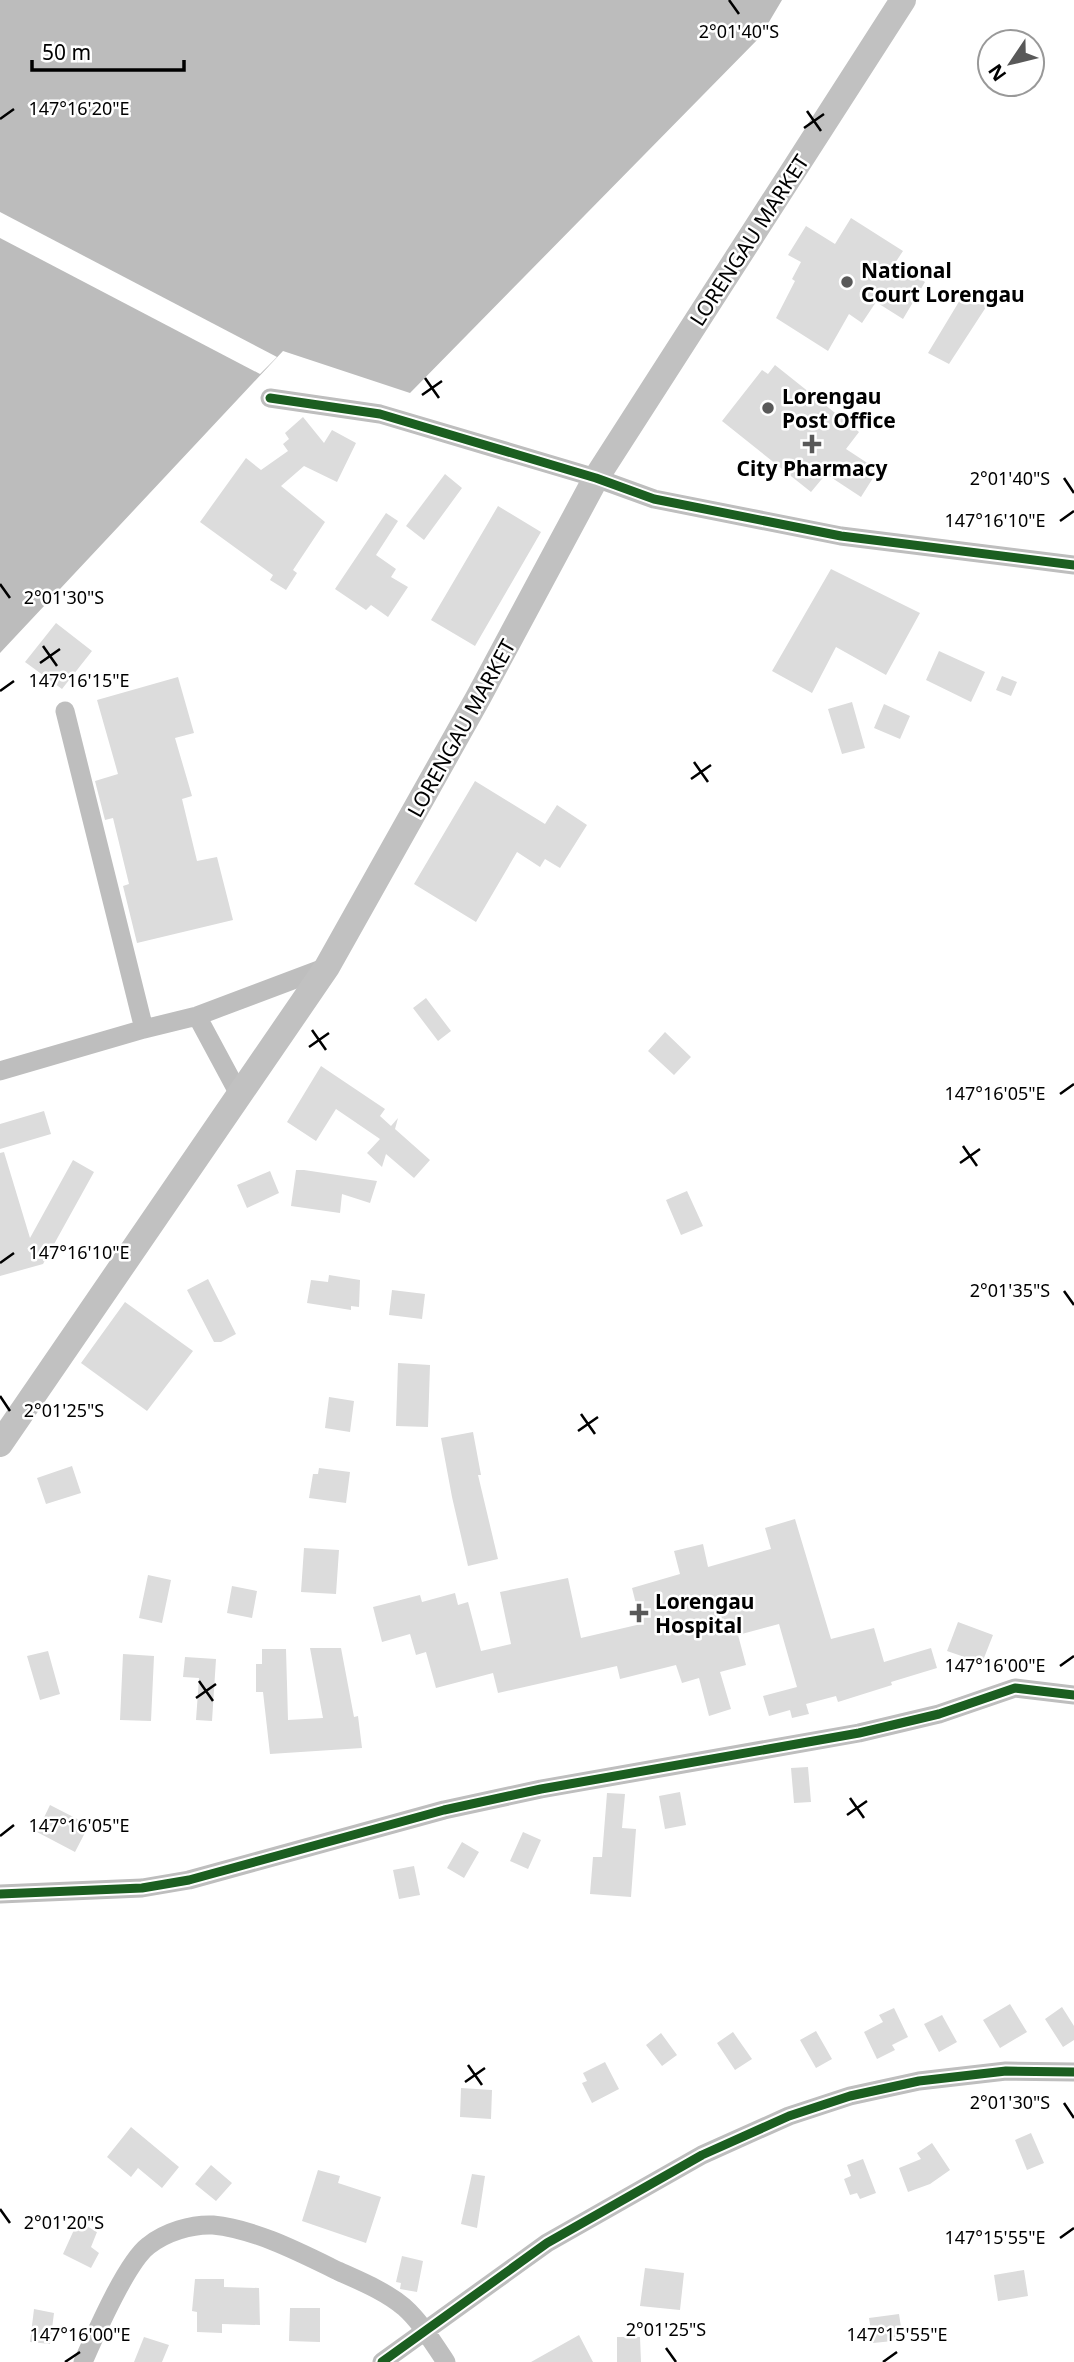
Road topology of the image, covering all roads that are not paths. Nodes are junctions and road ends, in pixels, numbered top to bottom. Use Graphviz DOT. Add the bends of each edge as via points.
graph roads {
  1 [pos="903,0"];
  2 [pos="270,398"];
  3 [pos="596,478"];
  4 [pos="1074,565"];
  5 [pos="65,711"];
  6 [pos="327,967"];
  7 [pos="197,1016"];
  8 [pos="144,1029"];
  9 [pos="0,1072"];
  10 [pos="240,1096"];
  11 [pos="0,1444"];
  12 [pos="1074,1695"];
  13 [pos="0,1894"];
  14 [pos="1074,2072"];
  15 [pos="425,2331"];
  16 [pos="83,2362"];
  17 [pos="382,2362"];
  18 [pos="446,2362"];
  1 -- 3 [label="main road, LORENGAU MARKET"];
  2 -- 3 [label="street" via="380,414"];
  3 -- 4 [label="street" via="654,499 841,536"];
  3 -- 6 [label="main road, LORENGAU MARKET"];
  5 -- 8 [label="street"];
  6 -- 7 [label="street"];
  6 -- 10 [label="main road, LORENGAU MARKET"];
  7 -- 8 [label="street"];
  7 -- 10 [label="street"];
  8 -- 9 [label="street"];
  10 -- 11 [label="main road, LORENGAU MARKET"];
  12 -- 13 [label="street" via="1015,1688 939,1714 859,1733 444,1810 188,1880 142,1888"];
  14 -- 15 [label="street" via="1006,2071 919,2081 789,2116 702,2155 547,2244"];
  15 -- 16 [label="street" via="403,2307 373,2287 288,2247 230,2227 210,2225 172,2233 148,2246 135,2260"];
  15 -- 17 [label="street"];
  15 -- 18 [label="street"];
}
